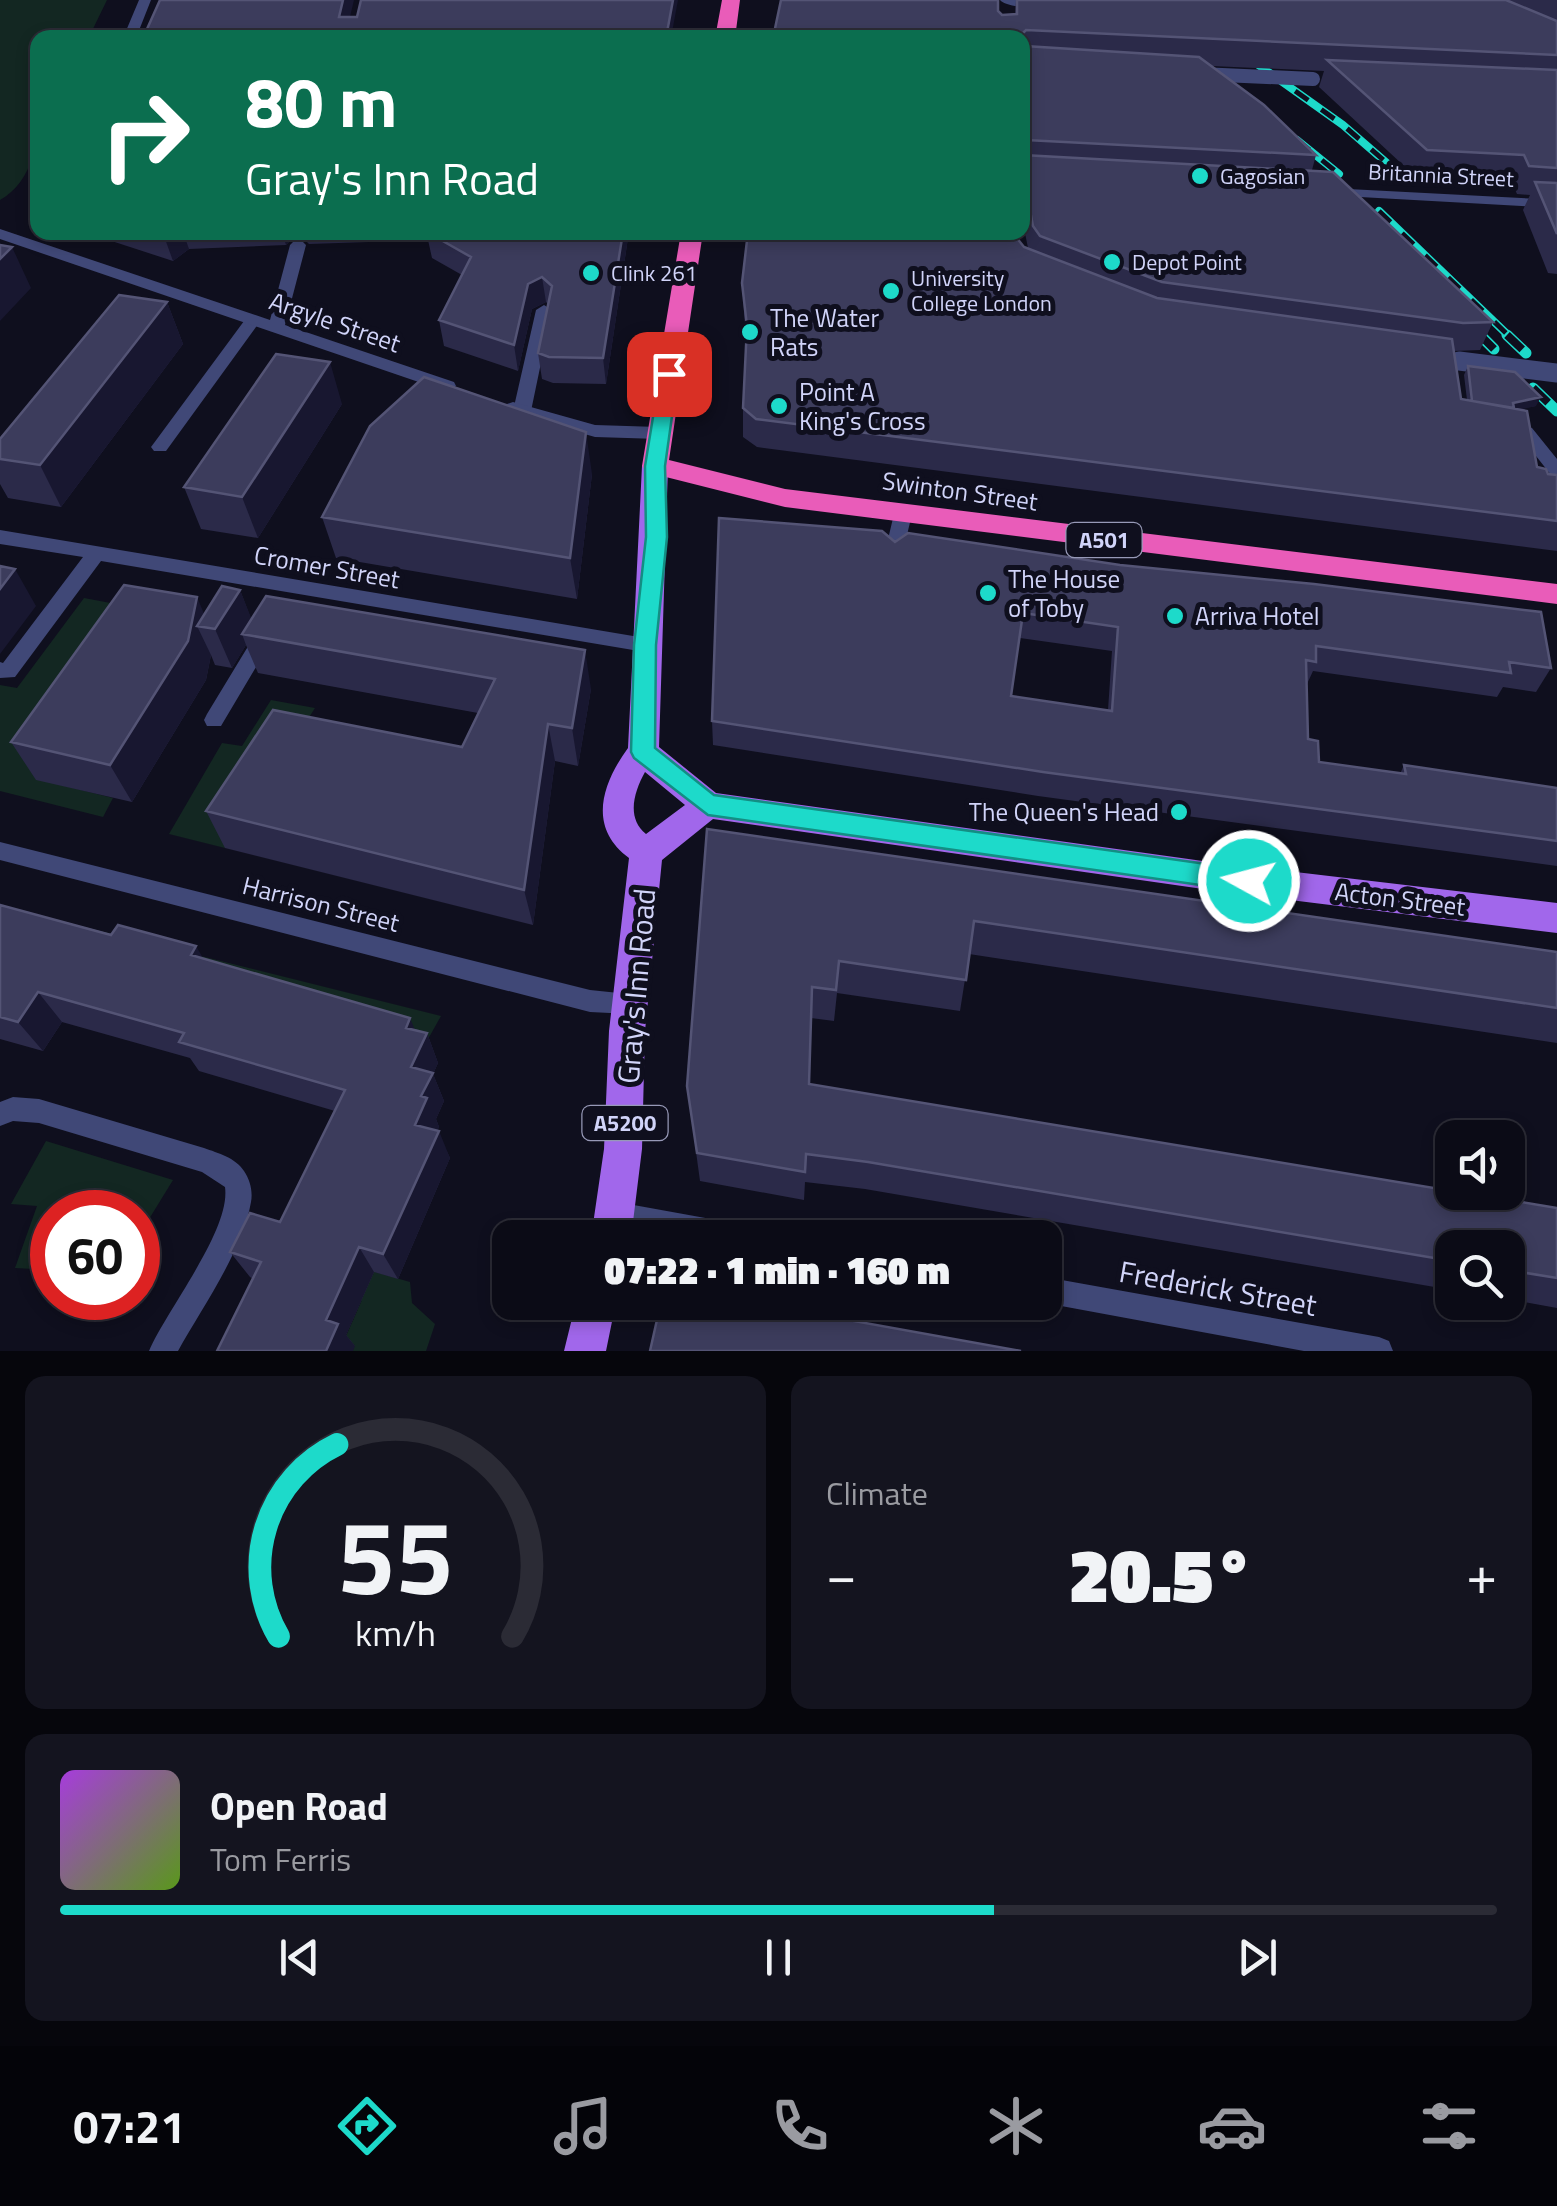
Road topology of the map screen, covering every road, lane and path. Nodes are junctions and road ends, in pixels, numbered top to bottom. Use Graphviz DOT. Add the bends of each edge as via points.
graph roads {
  1 [pos="145,0"];
  2 [pos="731,0"];
  3 [pos="1005,0"];
  4 [pos="1052,4"];
  5 [pos="1005,19"];
  6 [pos="132,30"];
  7 [pos="726,30"];
  8 [pos="1184,73"];
  9 [pos="1332,80"];
  10 [pos="1312,191"];
  11 [pos="1557,204"];
  12 [pos="30,230"];
  13 [pos="5,239"];
  14 [pos="691,240"];
  15 [pos="298,244"];
  16 [pos="544,310"];
  17 [pos="252,320"];
  18 [pos="276,328"];
  19 [pos="1449,363"];
  20 [pos="1557,373"];
  21 [pos="435,402"];
  22 [pos="495,403"];
  23 [pos="522,411"];
  24 [pos="1492,427"];
  25 [pos="659,433"];
  26 [pos="160,447"];
  27 [pos="655,466"];
  28 [pos="1557,471"];
  29 [pos="903,514"];
  30 [pos="0,537"];
  31 [pos="97,552"];
  32 [pos="893,556"];
  33 [pos="1557,594"];
  34 [pos="285,603"];
  35 [pos="645,645"];
  36 [pos="0,670"];
  37 [pos="214,720"];
  38 [pos="643,752"];
  39 [pos="708,804"];
  40 [pos="0,850"];
  41 [pos="646,852"];
  42 [pos="1557,918"];
  43 [pos="630,1003"];
  44 [pos="0,1114"];
  45 [pos="614,1220"];
  46 [pos="1062,1293"];
  47 [pos="592,1320"];
  48 [pos="1368,1350"];
  49 [pos="163,1351"];
  50 [pos="585,1351"];
  1 -- 6 [label="street"];
  2 -- 7 [label="highway"];
  3 -- 4 [label="street"];
  3 -- 5 [label="street"];
  8 -- 9 [label="street, bridge"];
  10 -- 11 [label="street, Britannia Street"];
  12 -- 13 [label="street"];
  13 -- 17 [label="street, Argyle Street"];
  14 -- 25 [label="highway"];
  15 -- 18 [label="street"];
  16 -- 23 [label="street"];
  17 -- 18 [label="street, Argyle Street"];
  17 -- 26 [label="street"];
  18 -- 21 [label="street, Argyle Street" via="459,390"];
  19 -- 20 [label="street, bridge"];
  22 -- 23 [label="street"];
  23 -- 25 [label="street" via="596,431"];
  24 -- 28 [label="street" via="1526,432"];
  25 -- 27 [label="highway"];
  27 -- 29 [label="highway, Swinton Street / A501" via="786,498"];
  27 -- 35 [label="main road"];
  29 -- 32 [label="street"];
  29 -- 33 [label="highway, Swinton Street / A501"];
  30 -- 31 [label="street, Cromer Street"];
  31 -- 34 [label="street, Cromer Street"];
  31 -- 36 [label="street" via="8,672"];
  34 -- 35 [label="street, Cromer Street"];
  34 -- 37 [label="street"];
  35 -- 38 [label="main road"];
  38 -- 39 [label="main road"];
  38 -- 41 [label="main road" via="624,775 618,823"];
  39 -- 41 [label="main road"];
  39 -- 42 [label="main road, Acton Street"];
  40 -- 43 [label="street, Harrison Street" via="590,1000"];
  41 -- 43 [label="main road, Gray's Inn Road / A5200"];
  43 -- 45 [label="main road, Gray's Inn Road / A5200"];
  44 -- 49 [label="street" via="39,1111 204,1160 236,1182 236,1217"];
  46 -- 48 [label="street, Frederick Street"];
  47 -- 50 [label="main road"];
}
